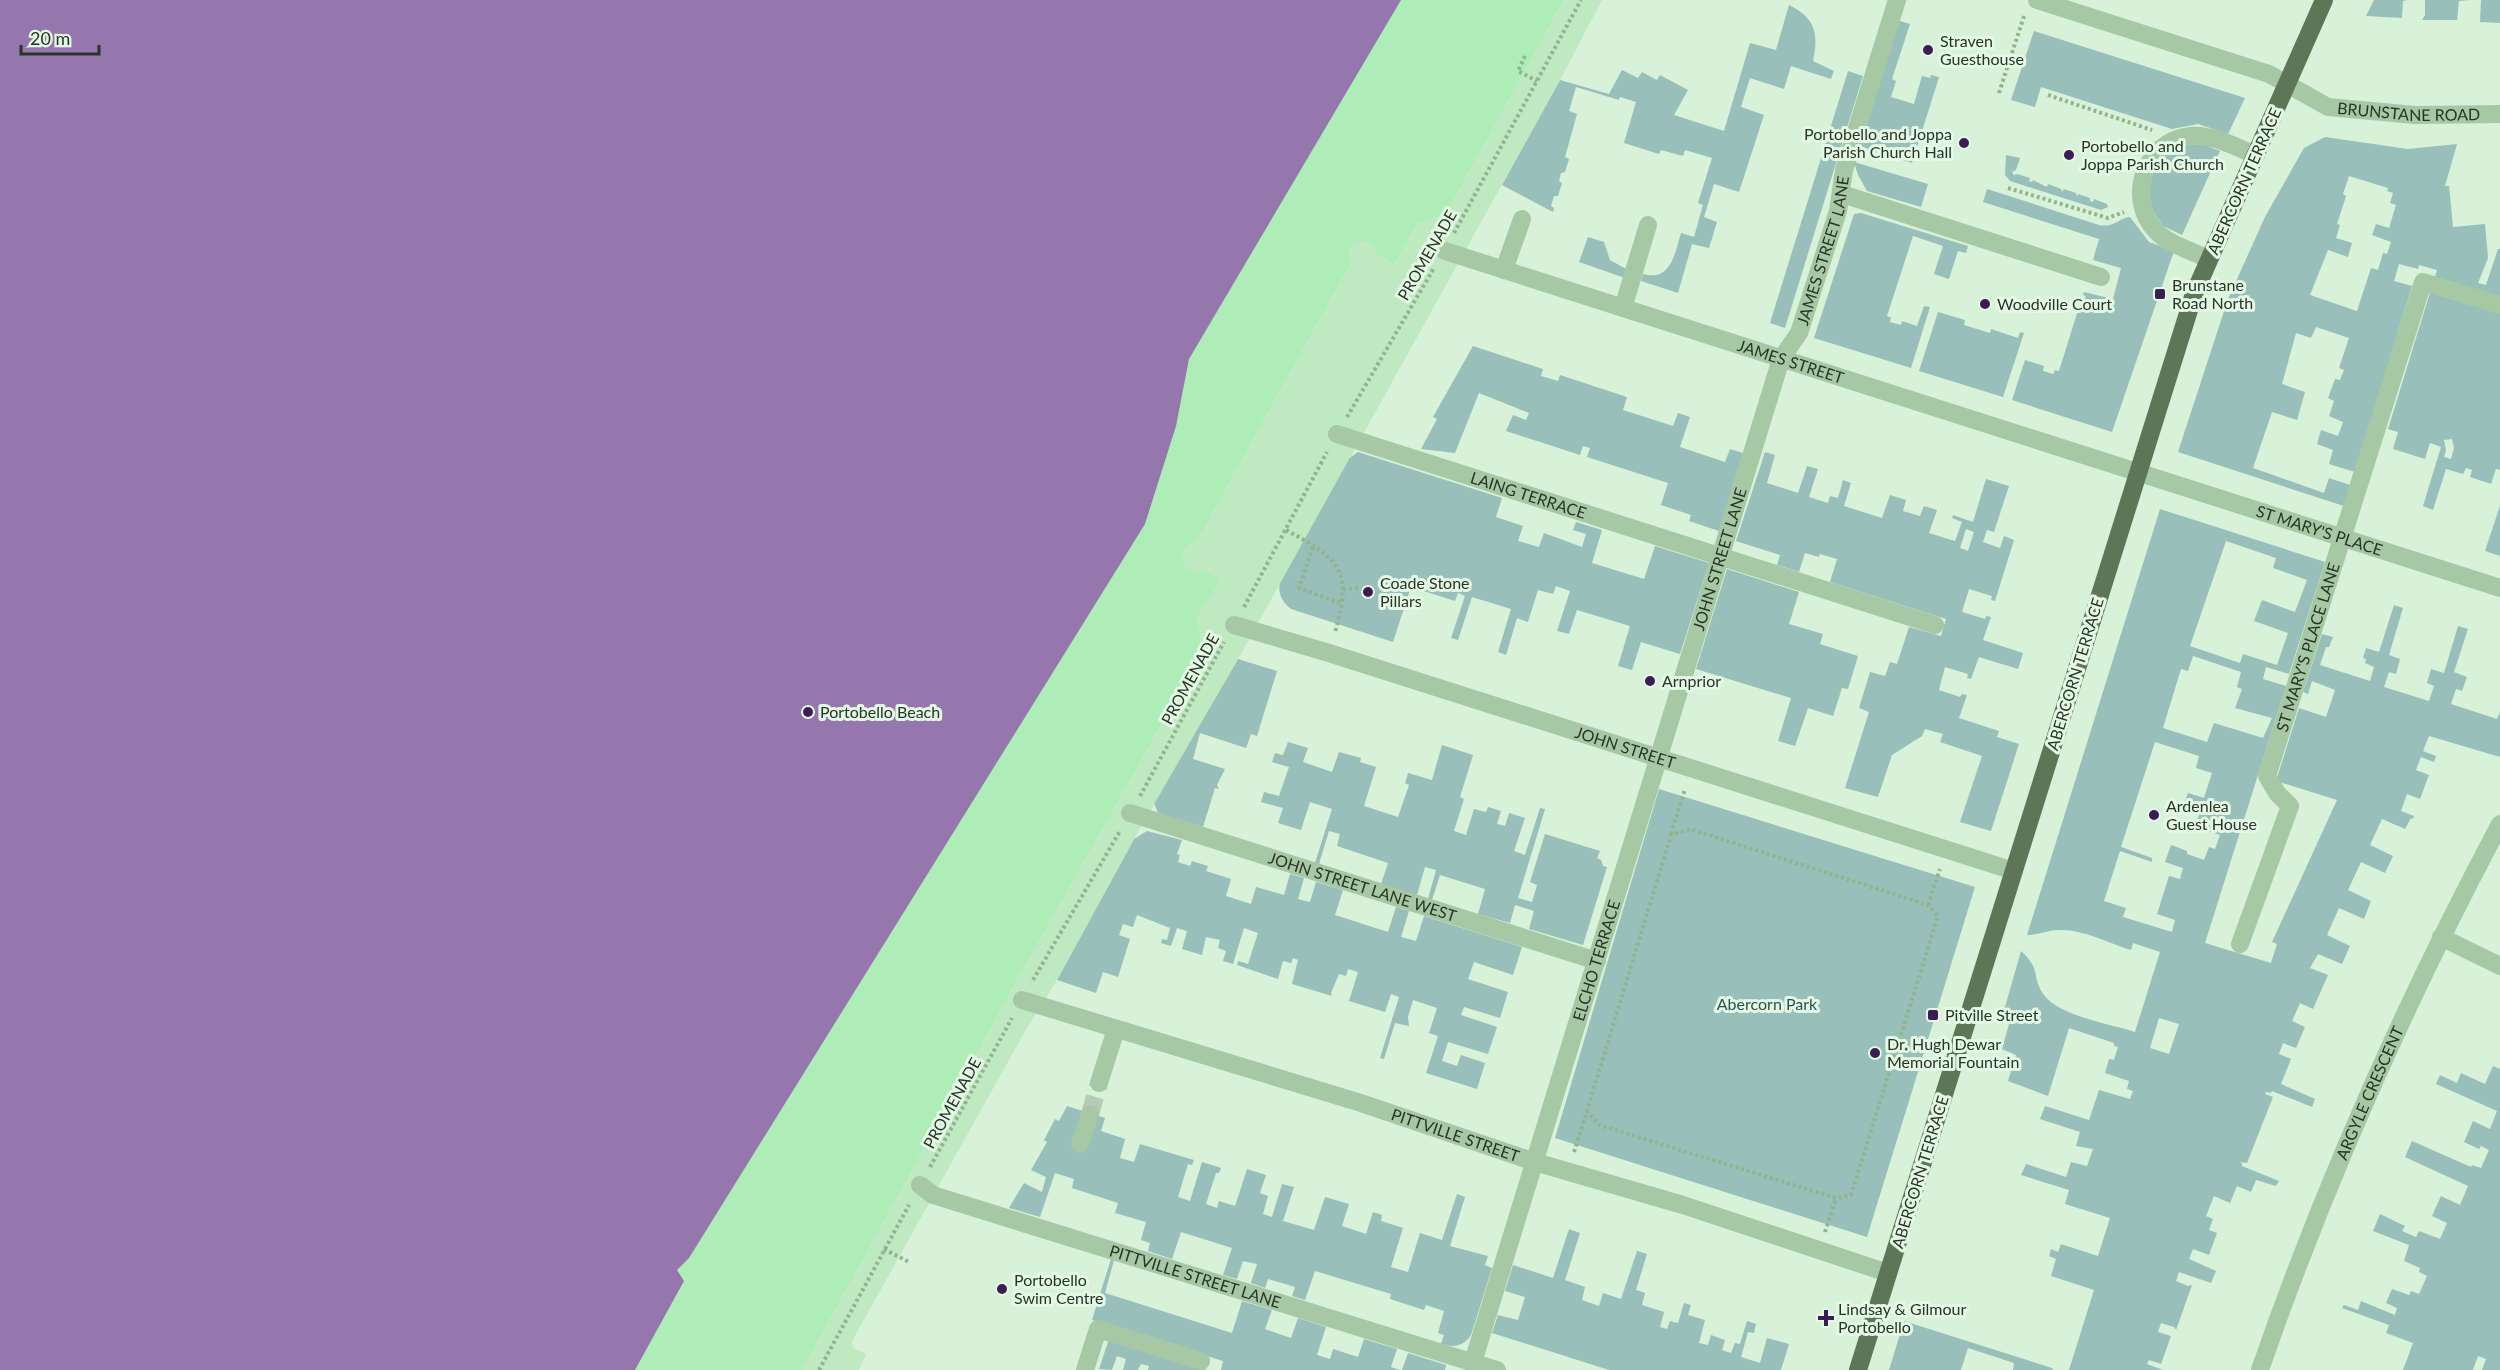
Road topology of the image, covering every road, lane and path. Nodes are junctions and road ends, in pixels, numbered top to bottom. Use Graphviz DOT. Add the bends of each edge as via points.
graph roads {
  1 [pos="1581,0"];
  2 [pos="1897,0"];
  3 [pos="2324,0"];
  4 [pos="2031,5"];
  5 [pos="1525,56"];
  6 [pos="1537,81"];
  7 [pos="2288,84"];
  8 [pos="1999,93"];
  9 [pos="2048,95"];
  10 [pos="2500,114"];
  11 [pos="2166,144"];
  12 [pos="2256,155"];
  13 [pos="2008,188"];
  14 [pos="1842,194"];
  15 [pos="2142,207"];
  16 [pos="1522,219"];
  17 [pos="1648,225"];
  18 [pos="1453,254"];
  19 [pos="2208,259"];
  20 [pos="1504,270"];
  21 [pos="2101,277"];
  22 [pos="2500,305"];
  23 [pos="1623,308"];
  24 [pos="1781,359"];
  25 [pos="1337,434"];
  26 [pos="2138,472"];
  27 [pos="1286,530"];
  28 [pos="2344,536"];
  29 [pos="1312,546"];
  30 [pos="1720,558"];
  31 [pos="1359,588"];
  32 [pos="2500,588"];
  33 [pos="1343,589"];
  34 [pos="1342,604"];
  35 [pos="1234,625"];
  36 [pos="1935,625"];
  37 [pos="1329,653"];
  38 [pos="1658,759"];
  39 [pos="1690,770"];
  40 [pos="1138,816"];
  41 [pos="2500,824"];
  42 [pos="1671,835"];
  43 [pos="1947,850"];
  44 [pos="2014,871"];
  45 [pos="1928,905"];
  46 [pos="2444,932"];
  47 [pos="2240,944"];
  48 [pos="2500,954"];
  49 [pos="1597,961"];
  50 [pos="2500,966"];
  51 [pos="1022,999"];
  52 [pos="1116,1029"];
  53 [pos="1099,1083"];
  54 [pos="1587,1111"];
  55 [pos="1090,1114"];
  56 [pos="1080,1144"];
  57 [pos="1535,1162"];
  58 [pos="1568,1172"];
  59 [pos="927,1190"];
  60 [pos="1836,1198"];
  61 [pos="884,1249"];
  62 [pos="1819,1251"];
  63 [pos="909,1262"];
  64 [pos="1888,1273"];
  65 [pos="1201,1361"];
  66 [pos="1473,1362"];
  67 [pos="819,1370"];
  68 [pos="1085,1370"];
  69 [pos="1497,1370"];
  70 [pos="1858,1370"];
  71 [pos="2260,1370"];
  1 -- 6 [label="path, PROMENADE"];
  2 -- 14 [label="street, JAMES STREET LANE" via="1844,170"];
  3 -- 7 [label="main road, ABERCORN TERRACE"];
  4 -- 7 [label="street" via="2269,74"];
  4 -- 8 [label="path"];
  5 -- 6 [label="path" via="1518,70"];
  6 -- 18 [label="path, PROMENADE"];
  7 -- 10 [label="street, BRUNSTANE ROAD" via="2320,105 2334,108 2415,115"];
  7 -- 12 [label="main road, ABERCORN TERRACE"];
  9 -- 11 [label="path" via="2164,134"];
  11 -- 12 [label="street" via="2183,137 2201,136"];
  11 -- 15 [label="street" via="2144,172 2140,189"];
  12 -- 19 [label="main road, ABERCORN TERRACE"];
  13 -- 15 [label="path" via="2108,219"];
  14 -- 21 [label="street"];
  14 -- 24 [label="street, JAMES STREET LANE" via="1799,333"];
  15 -- 19 [label="street" via="2162,237"];
  16 -- 20 [label="street"];
  17 -- 23 [label="street"];
  18 -- 20 [label="street, JAMES STREET"];
  18 -- 25 [label="path, PROMENADE"];
  19 -- 26 [label="main road, ABERCORN TERRACE"];
  20 -- 23 [label="street, JAMES STREET"];
  22 -- 28 [label="street, ST MARY'S PLACE LANE" via="2423,282"];
  23 -- 24 [label="street, JAMES STREET"];
  24 -- 26 [label="street, JAMES STREET"];
  24 -- 30 [label="street, JOHN STREET LANE"];
  25 -- 27 [label="path, PROMENADE"];
  25 -- 30 [label="street, LAING TERRACE"];
  26 -- 28 [label="street, ST MARY'S PLACE"];
  26 -- 44 [label="main road, ABERCORN TERRACE"];
  27 -- 29 [label="path"];
  27 -- 35 [label="path, PROMENADE"];
  28 -- 32 [label="street, ST MARY'S PLACE"];
  28 -- 47 [label="street, ST MARY'S PLACE LANE" via="2267,776 2290,806"];
  29 -- 33 [label="path" via="1339,568"];
  29 -- 34 [label="path" via="1299,588"];
  30 -- 36 [label="street, LAING TERRACE"];
  30 -- 38 [label="street, JOHN STREET LANE"];
  31 -- 33 [label="path"];
  33 -- 34 [label="path"];
  34 -- 37 [label="path"];
  35 -- 37 [label="street, JOHN STREET"];
  35 -- 40 [label="path, PROMENADE"];
  37 -- 38 [label="street, JOHN STREET"];
  38 -- 39 [label="street, JOHN STREET"];
  38 -- 49 [label="street, ELCHO TERRACE"];
  39 -- 42 [label="path"];
  39 -- 43 [label="street, JOHN STREET"];
  40 -- 49 [label="street, JOHN STREET LANE WEST"];
  40 -- 51 [label="path, PROMENADE"];
  41 -- 46 [label="street, ARGYLE CRESCENT"];
  42 -- 45 [label="path" via="1690,829"];
  42 -- 54 [label="path"];
  43 -- 44 [label="street, JOHN STREET"];
  43 -- 45 [label="path"];
  44 -- 64 [label="main road, ABERCORN TERRACE"];
  45 -- 60 [label="path" via="1938,916 1851,1195"];
  46 -- 48 [label="street"];
  46 -- 50 [label="street"];
  46 -- 71 [label="street, ARGYLE CRESCENT" via="2366,1103"];
  49 -- 57 [label="street, ELCHO TERRACE"];
  51 -- 52 [label="street, PITTVILLE STREET"];
  51 -- 59 [label="path, PROMENADE"];
  52 -- 53 [label="street"];
  52 -- 57 [label="street, PITTVILLE STREET" via="1361,1103"];
  54 -- 58 [label="path"];
  54 -- 60 [label="path" via="1599,1125"];
  55 -- 56 [label="street"];
  57 -- 58 [label="street, PITTVILLE STREET"];
  57 -- 66 [label="street"];
  58 -- 62 [label="street, PITTVILLE STREET" via="1683,1205"];
  59 -- 61 [label="path, PROMENADE"];
  59 -- 66 [label="street, PITTVILLE STREET LANE"];
  60 -- 62 [label="path"];
  61 -- 63 [label="path"];
  61 -- 67 [label="path, PROMENADE"];
  62 -- 64 [label="street, PITTVILLE STREET"];
  64 -- 70 [label="main road, ABERCORN TERRACE"];
  65 -- 68 [label="street" via="1098,1329"];
  66 -- 69 [label="street, PITTVILLE STREET LANE"];
}
